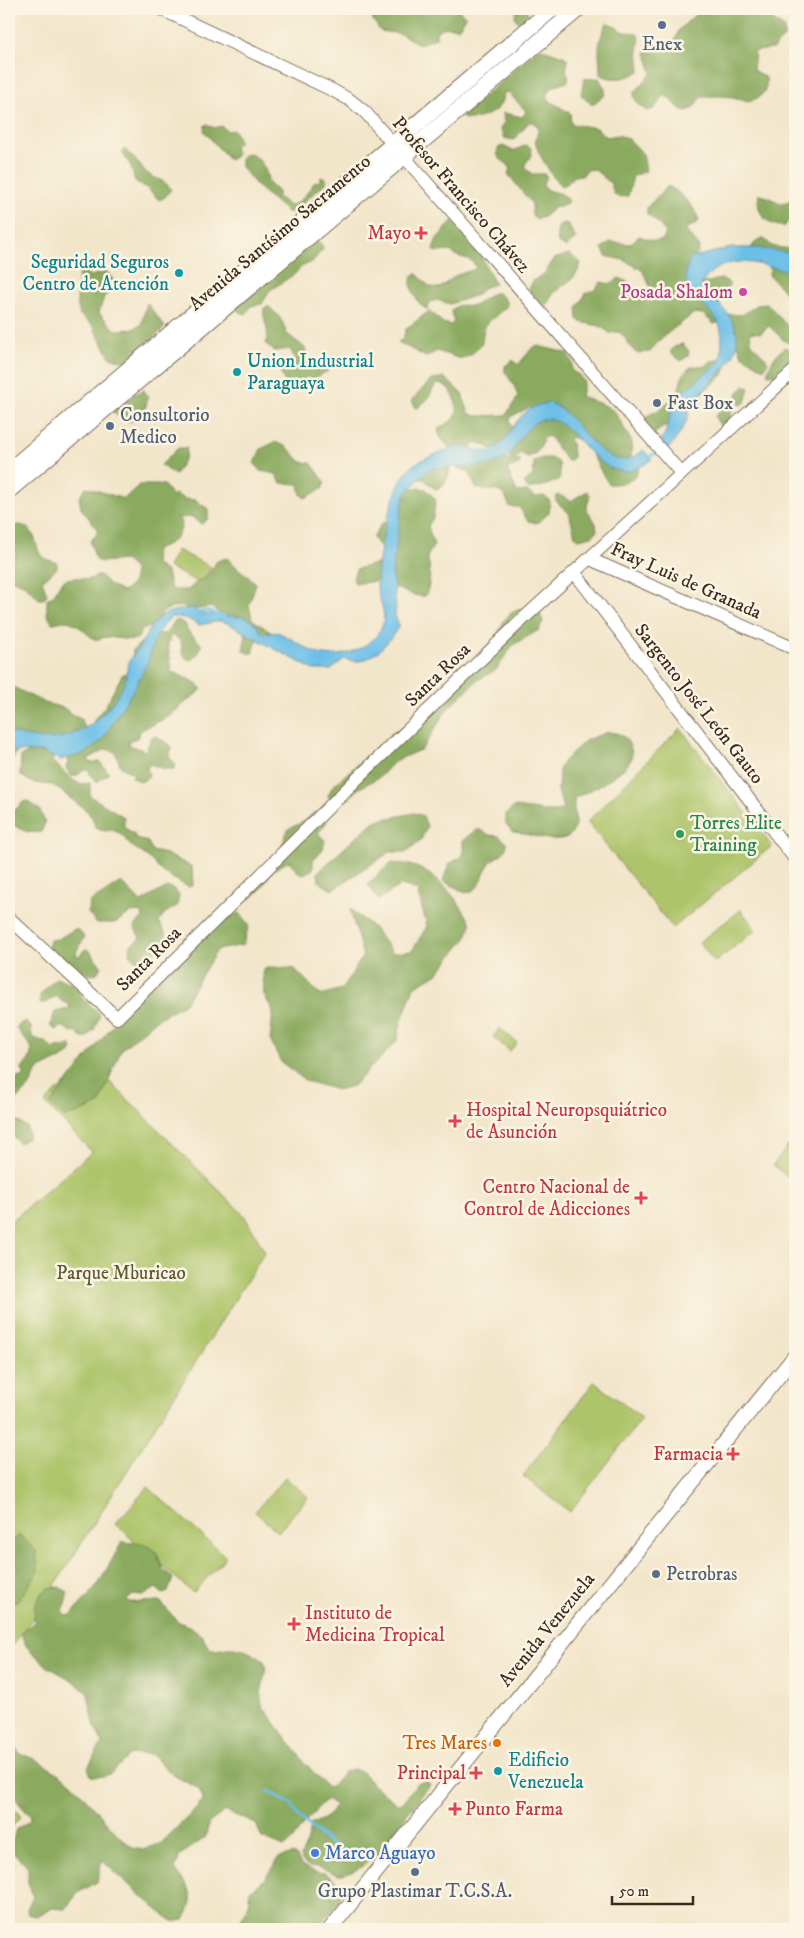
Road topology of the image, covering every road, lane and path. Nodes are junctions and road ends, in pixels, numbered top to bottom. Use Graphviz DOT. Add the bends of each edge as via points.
graph roads {
  1 [pos="161,9"];
  2 [pos="552,9"];
  3 [pos="578,9"];
  4 [pos="397,150"];
  5 [pos="156,355"];
  6 [pos="795,370"];
  7 [pos="9,471"];
  8 [pos="681,473"];
  9 [pos="9,490"];
  10 [pos="590,559"];
  11 [pos="574,572"];
  12 [pos="795,649"];
  13 [pos="795,859"];
  14 [pos="9,918"];
  15 [pos="795,1356"];
  16 [pos="330,1929"];
  1 -- 4 [label="street, Profesor Francisco Chávez" via="350,100 365,112"];
  2 -- 4 [label="main road, Avenida Santísimo Sacramento"];
  3 -- 4 [label="main road, Avenida Santísimo Sacramento"];
  4 -- 5 [label="main road, Avenida Santísimo Sacramento"];
  4 -- 8 [label="street, Profesor Francisco Chávez"];
  5 -- 7 [label="main road, Avenida Santísimo Sacramento"];
  5 -- 9 [label="main road, Avenida Santísimo Sacramento"];
  6 -- 8 [label="street, Santa Rosa"];
  8 -- 10 [label="street, Santa Rosa"];
  10 -- 11 [label="street, Santa Rosa"];
  10 -- 12 [label="street, Fray Luis de Granada"];
  11 -- 13 [label="street, Sargento José León Gauto"];
  11 -- 14 [label="street, Santa Rosa" via="360,775 117,1018"];
  15 -- 16 [label="main road, Avenida Venezuela"];
}
